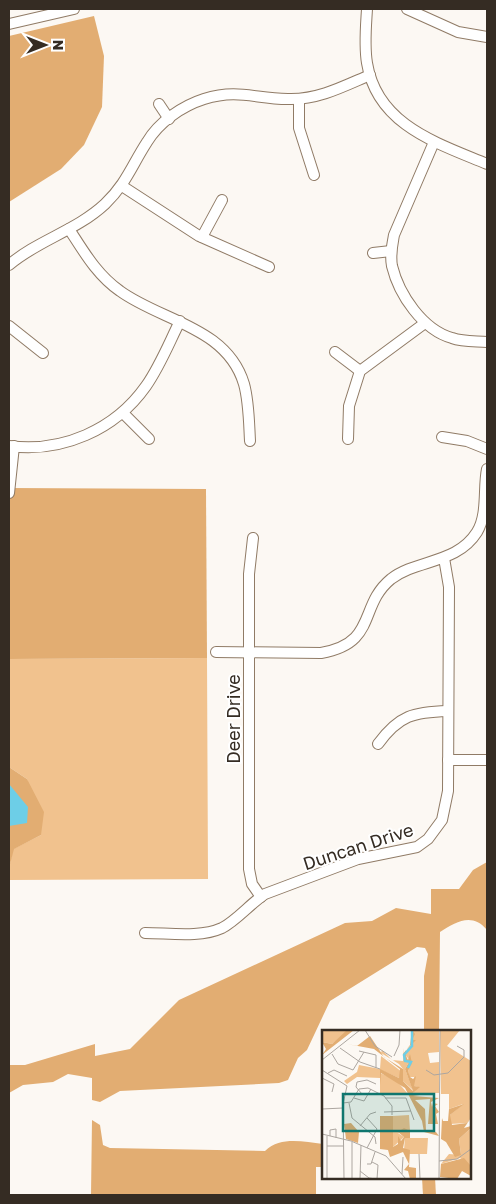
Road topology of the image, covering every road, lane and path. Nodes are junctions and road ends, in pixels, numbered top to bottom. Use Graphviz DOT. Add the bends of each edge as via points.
graph roads {
  1 [pos="74,9"];
  2 [pos="367,9"];
  3 [pos="407,9"];
  4 [pos="9,24"];
  5 [pos="487,37"];
  6 [pos="370,75"];
  7 [pos="299,99"];
  8 [pos="159,104"];
  9 [pos="169,118"];
  10 [pos="434,142"];
  11 [pos="487,164"];
  12 [pos="314,175"];
  13 [pos="122,186"];
  14 [pos="222,200"];
  15 [pos="69,229"];
  16 [pos="202,237"];
  17 [pos="391,252"];
  18 [pos="373,254"];
  19 [pos="9,265"];
  20 [pos="270,267"];
  21 [pos="180,321"];
  22 [pos="426,323"];
  23 [pos="9,326"];
  24 [pos="487,342"];
  25 [pos="335,352"];
  26 [pos="43,353"];
  27 [pos="360,371"];
  28 [pos="123,413"];
  29 [pos="442,437"];
  30 [pos="348,438"];
  31 [pos="149,439"];
  32 [pos="250,441"];
  33 [pos="12,446"];
  34 [pos="487,449"];
  35 [pos="487,468"];
  36 [pos="9,493"];
  37 [pos="253,538"];
  38 [pos="444,558"];
  39 [pos="216,652"];
  40 [pos="249,652"];
  41 [pos="448,711"];
  42 [pos="378,744"];
  43 [pos="448,760"];
  44 [pos="486,760"];
  45 [pos="261,897"];
  46 [pos="145,933"];
  1 -- 4 [label="street"];
  2 -- 6 [label="street" via="366,53"];
  3 -- 5 [label="street" via="446,28"];
  6 -- 7 [label="street" via="323,95"];
  6 -- 10 [label="street" via="389,110 408,128"];
  7 -- 9 [label="street" via="226,94 192,104"];
  7 -- 12 [label="street" via="299,128"];
  8 -- 9 [label="street"];
  9 -- 13 [label="street" via="147,142"];
  10 -- 11 [label="street"];
  10 -- 17 [label="street" via="402,214"];
  13 -- 15 [label="street" via="99,209"];
  13 -- 16 [label="street"];
  14 -- 16 [label="street"];
  15 -- 19 [label="street" via="30,249"];
  15 -- 21 [label="street" via="90,262 107,281 134,299"];
  16 -- 20 [label="street"];
  17 -- 18 [label="street"];
  17 -- 22 [label="street" via="398,282"];
  21 -- 28 [label="street" via="146,386"];
  21 -- 32 [label="street" via="208,336 238,369 245,387"];
  22 -- 24 [label="street" via="452,338"];
  22 -- 27 [label="street"];
  23 -- 26 [label="street"];
  25 -- 27 [label="street"];
  27 -- 30 [label="street" via="349,406"];
  28 -- 31 [label="street"];
  28 -- 33 [label="street" via="98,430 75,440 45,447"];
  29 -- 34 [label="street" via="467,441"];
  33 -- 36 [label="street"];
  35 -- 38 [label="street" via="477,532 458,551"];
  37 -- 40 [label="street, Deer Drive" via="249,574"];
  38 -- 40 [label="street" via="392,578 378,593 364,626 347,645 321,653"];
  38 -- 41 [label="street, Duncan Drive" via="449,587"];
  39 -- 40 [label="street"];
  40 -- 45 [label="street, Deer Drive" via="249,870 252,884"];
  41 -- 42 [label="street" via="423,712 405,718 392,726"];
  41 -- 43 [label="street, Duncan Drive"];
  43 -- 44 [label="street"];
  43 -- 45 [label="street, Duncan Drive" via="446,807 442,820 428,840 418,847 344,864"];
  45 -- 46 [label="street, Duncan Drive" via="224,927 209,933"];
}
